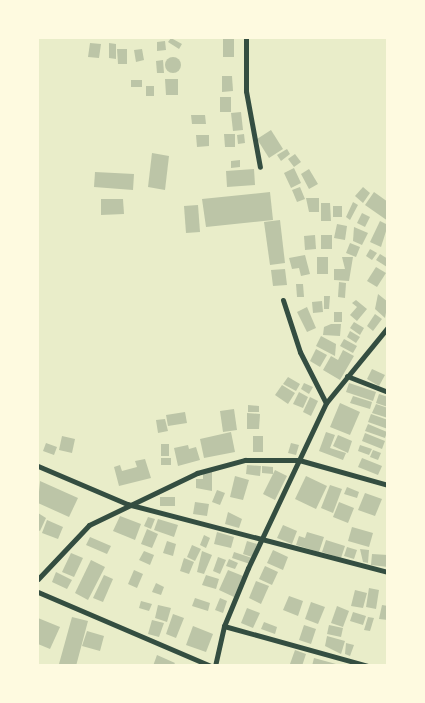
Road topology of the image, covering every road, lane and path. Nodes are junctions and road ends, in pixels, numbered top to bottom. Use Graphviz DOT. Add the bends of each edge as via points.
graph roads {
  1 [pos="246,38"];
  2 [pos="260,167"];
  3 [pos="284,300"];
  4 [pos="388,327"];
  5 [pos="347,376"];
  6 [pos="388,392"];
  7 [pos="326,403"];
  8 [pos="299,460"];
  9 [pos="38,466"];
  10 [pos="388,485"];
  11 [pos="127,504"];
  12 [pos="262,538"];
  13 [pos="388,572"];
  14 [pos="38,579"];
  15 [pos="38,592"];
  16 [pos="224,626"];
  17 [pos="211,666"];
  18 [pos="215,666"];
  19 [pos="368,666"];
  1 -- 2 [label="street" via="246,91"];
  3 -- 7 [label="street" via="300,352"];
  4 -- 5 [label="street"];
  5 -- 6 [label="street"];
  5 -- 7 [label="street"];
  7 -- 8 [label="street"];
  8 -- 10 [label="street"];
  8 -- 11 [label="street" via="245,460 196,473"];
  8 -- 12 [label="street"];
  9 -- 11 [label="street"];
  11 -- 12 [label="street"];
  11 -- 14 [label="street" via="89,525"];
  12 -- 13 [label="street"];
  12 -- 16 [label="street"];
  15 -- 17 [label="street"];
  16 -- 18 [label="street"];
  16 -- 19 [label="street"];
}
